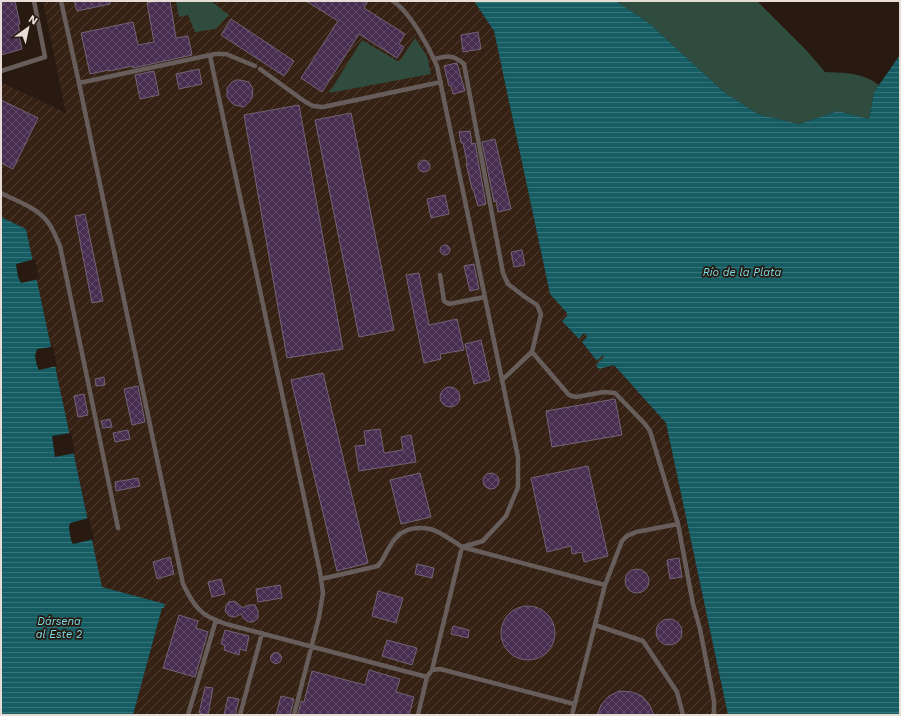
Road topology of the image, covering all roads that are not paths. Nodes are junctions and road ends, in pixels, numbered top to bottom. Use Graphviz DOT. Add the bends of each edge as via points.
graph roads {
  1 [pos="34,1"];
  2 [pos="61,1"];
  3 [pos="393,1"];
  4 [pos="210,56"];
  5 [pos="434,59"];
  6 [pos="255,66"];
  7 [pos="260,69"];
  8 [pos="1,71"];
  9 [pos="441,82"];
  10 [pos="79,84"];
  11 [pos="1,193"];
  12 [pos="440,275"];
  13 [pos="485,297"];
  14 [pos="532,352"];
  15 [pos="502,380"];
  16 [pos="678,524"];
  17 [pos="118,528"];
  18 [pos="462,547"];
  19 [pos="321,579"];
  20 [pos="605,585"];
  21 [pos="216,620"];
  22 [pos="595,625"];
  23 [pos="262,633"];
  24 [pos="312,646"];
  25 [pos="432,670"];
  26 [pos="427,676"];
  27 [pos="574,704"];
  28 [pos="188,715"];
  29 [pos="240,715"];
  30 [pos="294,715"];
  31 [pos="418,715"];
  32 [pos="572,715"];
  33 [pos="683,715"];
  34 [pos="712,715"];
  1 -- 8 [label="lane" via="46,56"];
  2 -- 10 [label="lane"];
  3 -- 5 [label="lane" via="406,14"];
  4 -- 6 [label="lane" via="226,54"];
  4 -- 10 [label="lane"];
  4 -- 19 [label="lane"];
  5 -- 9 [label="lane"];
  5 -- 14 [label="lane" via="447,56 457,58 464,64 503,273 508,284 537,305 541,314"];
  7 -- 9 [label="lane" via="304,101 323,108"];
  9 -- 13 [label="lane"];
  10 -- 21 [label="lane" via="183,584 203,613"];
  11 -- 17 [label="lane" via="30,207 48,221 60,246"];
  12 -- 13 [label="lane" via="444,301 449,304"];
  13 -- 15 [label="lane"];
  14 -- 15 [label="lane"];
  14 -- 16 [label="lane" via="569,395 576,397 604,392 616,393 645,424 650,431"];
  15 -- 18 [label="lane" via="518,457 518,487 506,516 482,541"];
  16 -- 20 [label="lane" via="627,536 622,541"];
  16 -- 34 [label="lane" via="712,694"];
  18 -- 19 [label="lane" via="431,529 413,528 403,531 395,538 378,566"];
  18 -- 20 [label="lane"];
  18 -- 25 [label="lane"];
  19 -- 24 [label="lane" via="323,593"];
  20 -- 22 [label="lane"];
  21 -- 23 [label="lane"];
  21 -- 28 [label="lane"];
  22 -- 27 [label="lane"];
  22 -- 33 [label="lane" via="643,641 677,692"];
  23 -- 24 [label="lane"];
  23 -- 29 [label="lane"];
  24 -- 26 [label="lane"];
  24 -- 30 [label="lane"];
  25 -- 26 [label="lane"];
  25 -- 27 [label="lane" via="440,669"];
  26 -- 31 [label="lane"];
  27 -- 32 [label="lane"];
}
